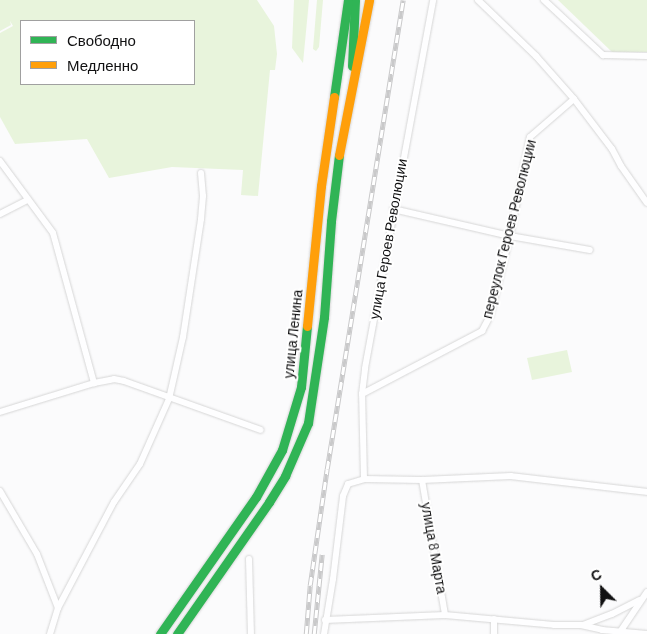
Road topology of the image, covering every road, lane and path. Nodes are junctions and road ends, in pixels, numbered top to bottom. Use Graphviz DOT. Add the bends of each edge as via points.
graph roads {
  1 [pos="348,0"];
  2 [pos="355,0"];
  3 [pos="369,0"];
  4 [pos="433,0"];
  5 [pos="478,0"];
  6 [pos="544,0"];
  7 [pos="647,56"];
  8 [pos="351,86"];
  9 [pos="574,99"];
  10 [pos="331,127"];
  11 [pos="344,128"];
  12 [pos="0,162"];
  13 [pos="202,173"];
  14 [pos="28,200"];
  15 [pos="647,203"];
  16 [pos="393,209"];
  17 [pos="0,214"];
  18 [pos="510,236"];
  19 [pos="590,250"];
  20 [pos="94,383"];
  21 [pos="362,394"];
  22 [pos="170,398"];
  23 [pos="0,412"];
  24 [pos="261,430"];
  25 [pos="364,479"];
  26 [pos="422,480"];
  27 [pos="0,491"];
  28 [pos="647,492"];
  29 [pos="249,560"];
  30 [pos="647,592"];
  31 [pos="640,600"];
  32 [pos="58,608"];
  33 [pos="445,615"];
  34 [pos="494,619"];
  35 [pos="325,620"];
  36 [pos="582,625"];
  37 [pos="620,632"];
  38 [pos="50,634"];
  39 [pos="160,634"];
  40 [pos="177,634"];
  41 [pos="251,634"];
  42 [pos="324,634"];
  43 [pos="494,634"];
  44 [pos="647,634"];
  1 -- 10 [label="main road, улица Ленина"];
  2 -- 8 [label="main road, улица Ленина"];
  3 -- 8 [label="main road"];
  4 -- 16 [label="street, улица Героев Революции"];
  5 -- 9 [label="street" via="536,56"];
  6 -- 7 [label="street" via="603,55"];
  8 -- 11 [label="main road, улица Ленина"];
  9 -- 15 [label="street"];
  9 -- 18 [label="street, переулок Героев Революции" via="530,137"];
  10 -- 11 [label="main road"];
  10 -- 39 [label="main road, улица Ленина" via="321,186 301,387 293,419 282,450 256,497"];
  11 -- 40 [label="main road, улица Ленина" via="331,221 324,317 308,423 270,502"];
  12 -- 14 [label="street"];
  13 -- 22 [label="street" via="201,219"];
  14 -- 17 [label="street"];
  14 -- 20 [label="street" via="57,243"];
  16 -- 18 [label="street"];
  16 -- 21 [label="street, улица Героев Революции"];
  18 -- 19 [label="street"];
  18 -- 21 [label="street, переулок Героев Революции" via="490,316 482,331"];
  20 -- 22 [label="street" via="114,379"];
  20 -- 23 [label="street"];
  21 -- 25 [label="street, улица Героев Революции"];
  22 -- 24 [label="street"];
  22 -- 32 [label="street" via="140,464 114,502"];
  25 -- 26 [label="street"];
  25 -- 35 [label="street" via="348,484 343,496"];
  26 -- 28 [label="street" via="511,476"];
  26 -- 33 [label="street, улица 8 Марта"];
  27 -- 32 [label="street" via="37,554"];
  29 -- 41 [label="street"];
  30 -- 31 [label="street"];
  31 -- 36 [label="street"];
  31 -- 37 [label="street"];
  32 -- 38 [label="street"];
  33 -- 34 [label="street"];
  33 -- 35 [label="street"];
  34 -- 36 [label="street"];
  34 -- 43 [label="street"];
  35 -- 42 [label="street"];
  36 -- 37 [label="street"];
  37 -- 44 [label="street"];
}
